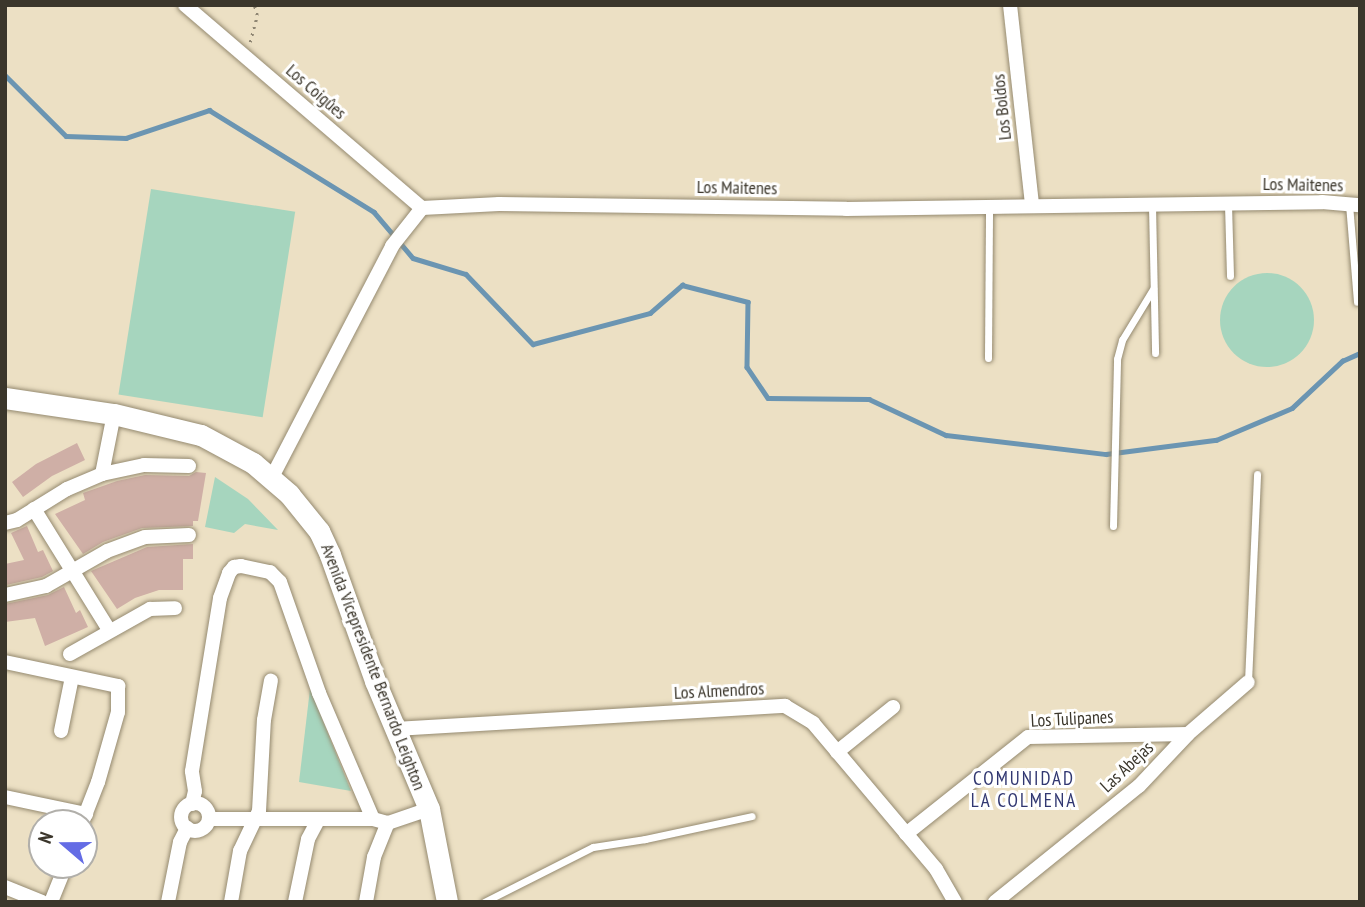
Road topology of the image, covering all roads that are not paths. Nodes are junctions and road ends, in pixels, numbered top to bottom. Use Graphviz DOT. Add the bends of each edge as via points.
graph roads {
  1 [pos="185,5"];
  2 [pos="1010,5"];
  3 [pos="1032,204"];
  4 [pos="1228,204"];
  5 [pos="989,205"];
  6 [pos="1152,205"];
  7 [pos="1354,205"];
  8 [pos="422,208"];
  9 [pos="1230,275"];
  10 [pos="1153,289"];
  11 [pos="1357,302"];
  12 [pos="1155,353"];
  13 [pos="988,358"];
  14 [pos="5,398"];
  15 [pos="114,414"];
  16 [pos="189,466"];
  17 [pos="102,474"];
  18 [pos="1257,474"];
  19 [pos="272,478"];
  20 [pos="34,509"];
  21 [pos="5,523"];
  22 [pos="1113,526"];
  23 [pos="189,534"];
  24 [pos="72,571"];
  25 [pos="5,595"];
  26 [pos="175,608"];
  27 [pos="109,630"];
  28 [pos="70,654"];
  29 [pos="5,662"];
  30 [pos="72,677"];
  31 [pos="271,681"];
  32 [pos="1248,682"];
  33 [pos="894,707"];
  34 [pos="395,729"];
  35 [pos="61,731"];
  36 [pos="1188,734"];
  37 [pos="837,752"];
  38 [pos="5,797"];
  39 [pos="192,804"];
  40 [pos="429,808"];
  41 [pos="50,809"];
  42 [pos="87,809"];
  43 [pos="752,816"];
  44 [pos="209,819"];
  45 [pos="257,819"];
  46 [pos="373,819"];
  47 [pos="317,820"];
  48 [pos="388,822"];
  49 [pos="187,828"];
  50 [pos="906,834"];
  51 [pos="60,879"];
  52 [pos="5,887"];
  53 [pos="42,902"];
  54 [pos="51,902"];
  55 [pos="168,902"];
  56 [pos="231,902"];
  57 [pos="295,902"];
  58 [pos="366,902"];
  59 [pos="447,902"];
  60 [pos="484,902"];
  61 [pos="955,902"];
  62 [pos="995,902"];
  1 -- 8 [label="street, Los Coigûes"];
  2 -- 3 [label="street, Los Boldos"];
  3 -- 5 [label="street, Los Maitenes"];
  3 -- 6 [label="street, Los Maitenes"];
  4 -- 6 [label="street, Los Maitenes"];
  4 -- 7 [label="street, Los Maitenes"];
  4 -- 9 [label="lane"];
  5 -- 8 [label="street, Los Maitenes" via="846,209 499,204"];
  5 -- 13 [label="lane"];
  6 -- 10 [label="lane"];
  7 -- 11 [label="lane"];
  8 -- 19 [label="street" via="392,246"];
  10 -- 12 [label="lane"];
  10 -- 22 [label="lane" via="1122,340 1117,359"];
  14 -- 15 [label="main road, Avenida Vicepresidente Bernardo Leighton"];
  15 -- 17 [label="street"];
  15 -- 19 [label="main road, Avenida Vicepresidente Bernardo Leighton" via="201,435 233,450"];
  16 -- 17 [label="street" via="144,466"];
  17 -- 20 [label="street"];
  18 -- 32 [label="lane"];
  19 -- 34 [label="main road, Avenida Vicepresidente Bernardo Leighton" via="319,531"];
  20 -- 21 [label="street"];
  20 -- 24 [label="street"];
  23 -- 24 [label="street" via="145,537"];
  24 -- 25 [label="street" via="46,586"];
  24 -- 27 [label="street"];
  26 -- 27 [label="street" via="150,610"];
  27 -- 28 [label="street"];
  29 -- 30 [label="street"];
  30 -- 35 [label="street"];
  30 -- 42 [label="street" via="118,686 118,712"];
  31 -- 45 [label="street"];
  32 -- 36 [label="street, Las Abejas"];
  33 -- 37 [label="street"];
  34 -- 37 [label="street, Los Almendros" via="785,706 813,723"];
  34 -- 40 [label="main road, Avenida Vicepresidente Bernardo Leighton"];
  36 -- 50 [label="street, Los Tulipanes" via="1028,737"];
  36 -- 62 [label="street, Las Abejas" via="1139,786"];
  37 -- 50 [label="street, Los Almendros"];
  38 -- 41 [label="street"];
  39 -- 44 [label="street" via="205,807"];
  39 -- 46 [label="street" via="192,771 220,598 229,573 241,566 270,572 279,582 319,693"];
  39 -- 49 [label="street" via="183,812"];
  40 -- 48 [label="street"];
  40 -- 59 [label="main road, Avenida Vicepresidente Bernardo Leighton"];
  43 -- 60 [label="lane" via="593,847"];
  44 -- 45 [label="street"];
  44 -- 49 [label="street" via="198,831"];
  45 -- 47 [label="street"];
  45 -- 56 [label="street" via="240,851"];
  46 -- 47 [label="street"];
  46 -- 48 [label="street"];
  47 -- 57 [label="street" via="308,839"];
  48 -- 58 [label="street" via="374,857"];
  49 -- 55 [label="street"];
  50 -- 61 [label="street, Los Almendros" via="936,869"];
  51 -- 54 [label="street"];
  52 -- 53 [label="street"];
}
